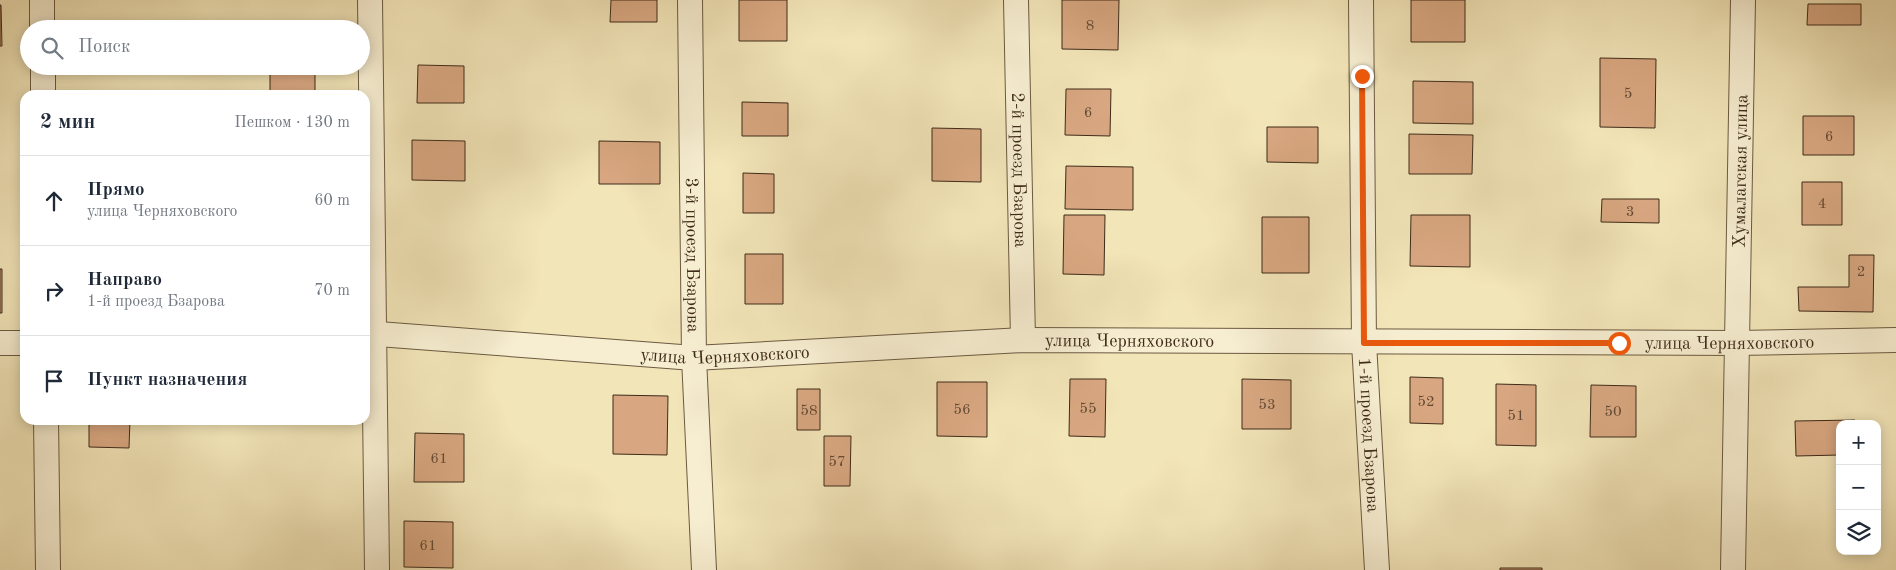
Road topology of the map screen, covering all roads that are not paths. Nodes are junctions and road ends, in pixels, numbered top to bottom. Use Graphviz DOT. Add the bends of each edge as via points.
graph roads {
  1 [pos="42,0"];
  2 [pos="370,0"];
  3 [pos="690,0"];
  4 [pos="1016,0"];
  5 [pos="1361,0"];
  6 [pos="1742,0"];
  7 [pos="42,20"];
  8 [pos="43,75"];
  9 [pos="43,90"];
  10 [pos="371,333"];
  11 [pos="1023,340"];
  12 [pos="1896,340"];
  13 [pos="0,343"];
  14 [pos="20,343"];
  15 [pos="1364,343"];
  16 [pos="1737,343"];
  17 [pos="694,358"];
  18 [pos="46,425"];
  19 [pos="48,570"];
  20 [pos="377,570"];
  21 [pos="704,570"];
  22 [pos="1377,570"];
  23 [pos="1733,570"];
  1 -- 7 [label="street"];
  2 -- 10 [label="street"];
  3 -- 17 [label="street, 3-й проезд Бзарова"];
  4 -- 11 [label="street, 2-й проезд Бзарова"];
  5 -- 15 [label="street, 1-й проезд Бзарова"];
  6 -- 16 [label="street, Хумалагская улица"];
  8 -- 9 [label="street"];
  10 -- 17 [label="street, улица Черняховского"];
  10 -- 20 [label="street"];
  11 -- 15 [label="street, улица Черняховского"];
  11 -- 17 [label="street, улица Черняховского"];
  12 -- 16 [label="street, улица Черняховского"];
  13 -- 14 [label="street"];
  15 -- 16 [label="street, улица Черняховского"];
  15 -- 22 [label="street, 1-й проезд Бзарова"];
  16 -- 23 [label="street, Хумалагская улица"];
  17 -- 21 [label="street, 3-й проезд Бзарова"];
  18 -- 19 [label="street"];
}
